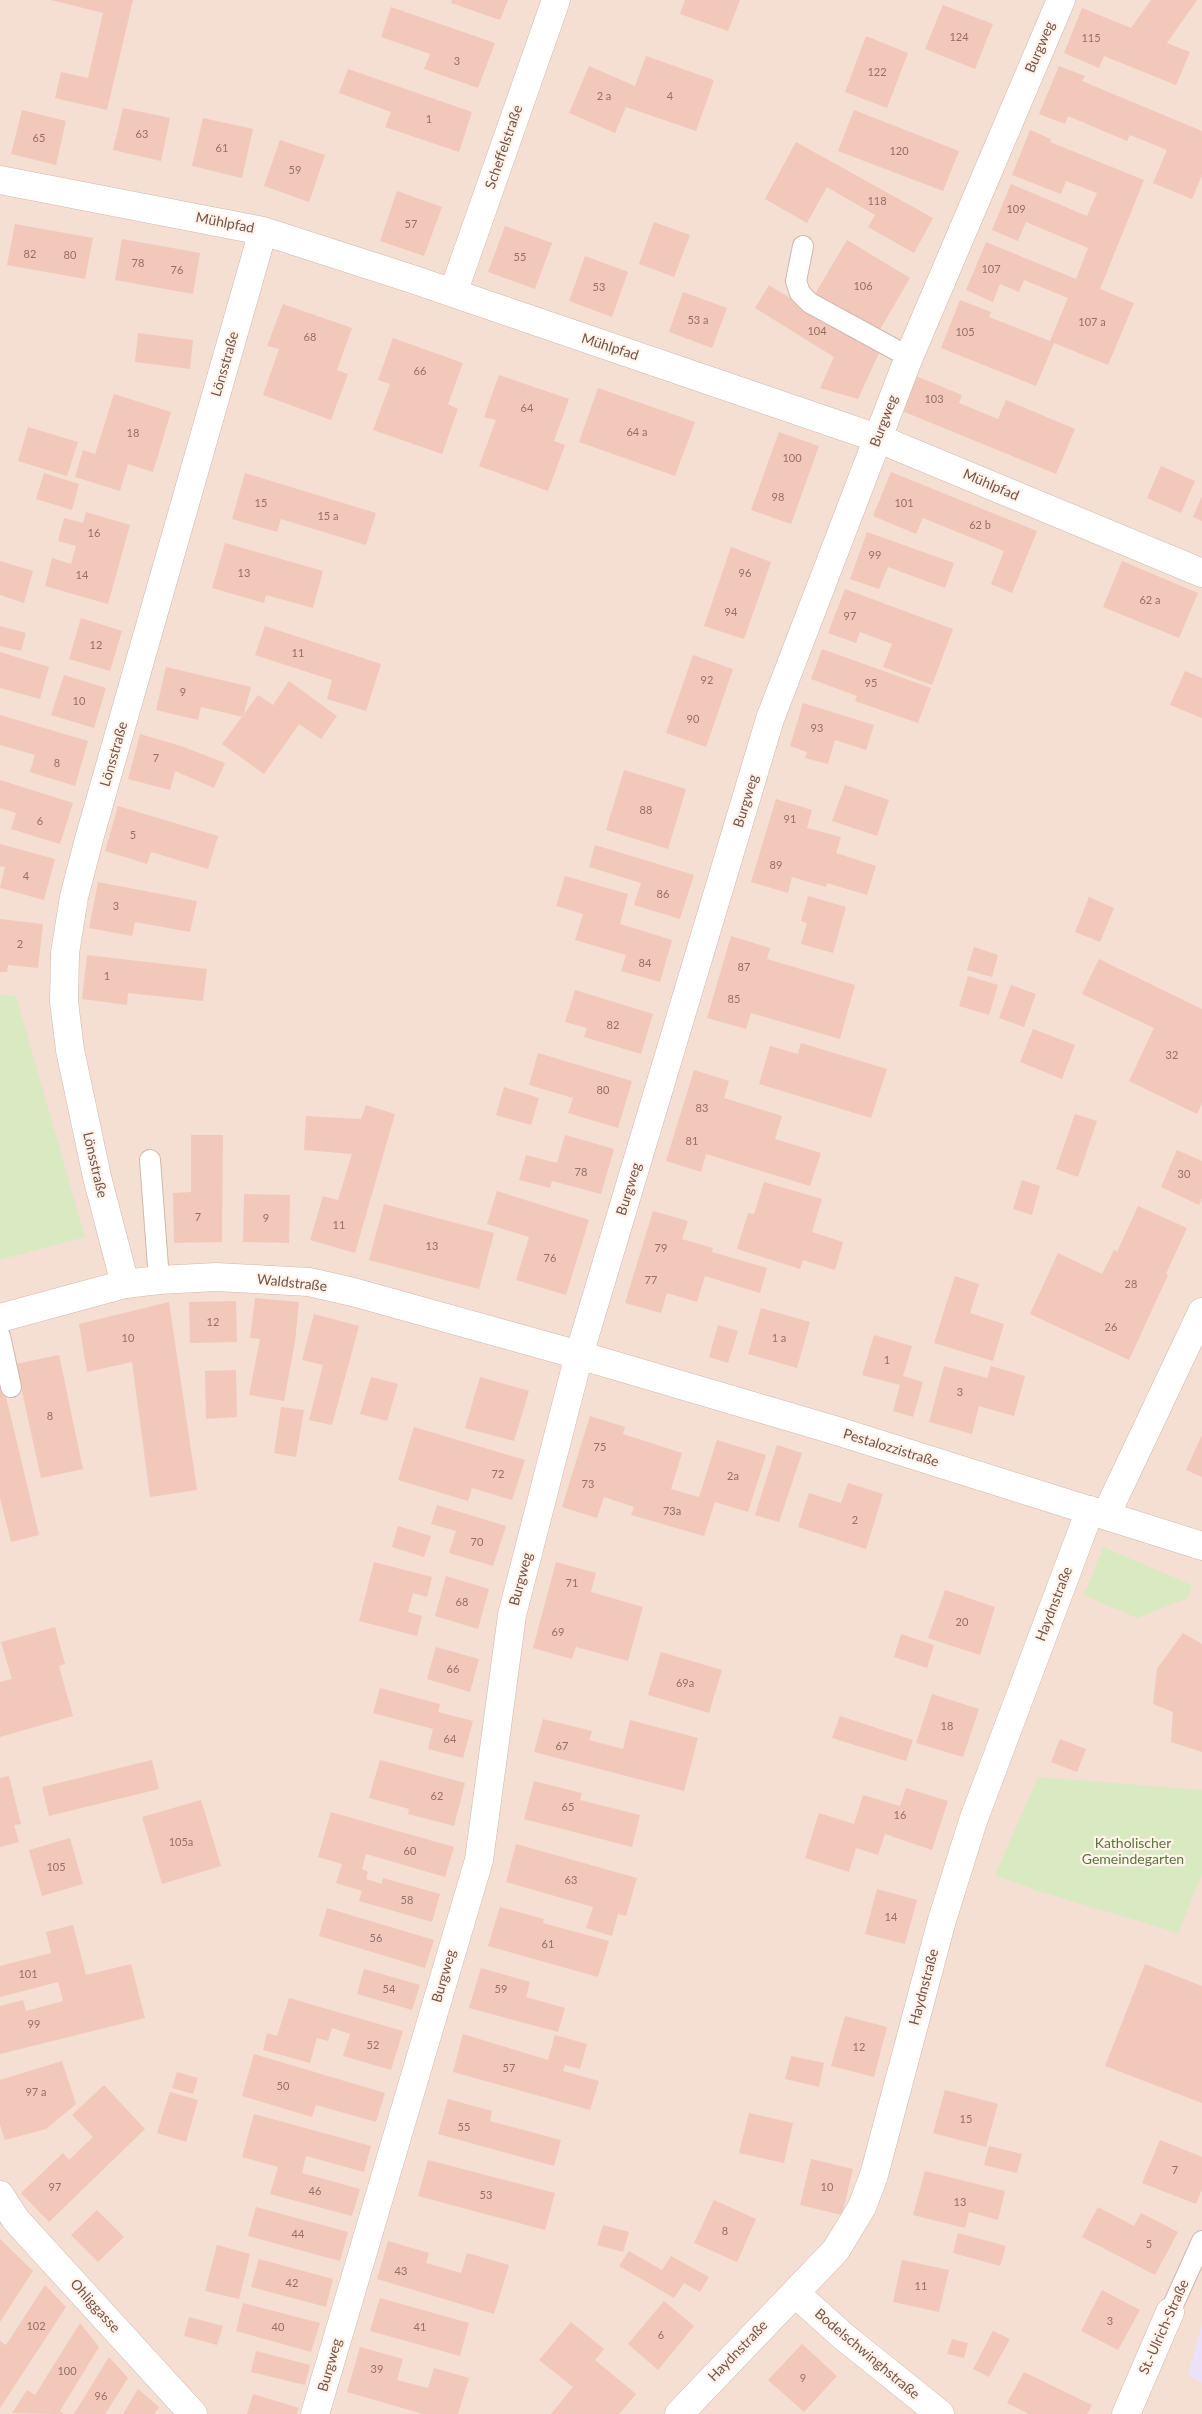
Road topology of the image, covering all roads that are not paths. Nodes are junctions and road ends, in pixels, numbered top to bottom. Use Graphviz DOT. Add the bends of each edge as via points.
graph roads {
  1 [pos="556,0"];
  2 [pos="1061,0"];
  3 [pos="0,180"];
  4 [pos="263,231"];
  5 [pos="804,246"];
  6 [pos="453,293"];
  7 [pos="909,357"];
  8 [pos="877,438"];
  9 [pos="1202,573"];
  10 [pos="150,1160"];
  11 [pos="159,1280"];
  12 [pos="125,1284"];
  13 [pos="1202,1312"];
  14 [pos="0,1318"];
  15 [pos="0,1336"];
  16 [pos="579,1355"];
  17 [pos="11,1387"];
  18 [pos="1098,1512"];
  19 [pos="1202,1546"];
  20 [pos="0,2195"];
  21 [pos="1202,2241"];
  22 [pos="795,2293"];
  23 [pos="1170,2312"];
  24 [pos="194,2414"];
  25 [pos="315,2414"];
  26 [pos="679,2414"];
  27 [pos="940,2414"];
  28 [pos="1126,2414"];
  1 -- 6 [label="street, Scheffelstraße"];
  2 -- 7 [label="street, Burgweg"];
  3 -- 4 [label="street, Mühlpfad"];
  4 -- 6 [label="street, Mühlpfad"];
  4 -- 12 [label="street, Lönsstraße" via="89,838 74,897 65,953 64,1002 70,1050 97,1176"];
  5 -- 7 [label="lane" via="796,281 800,293 810,303"];
  6 -- 8 [label="street, Mühlpfad"];
  7 -- 8 [label="street, Burgweg"];
  8 -- 9 [label="street, Mühlpfad"];
  8 -- 16 [label="street, Burgweg" via="770,719"];
  10 -- 11 [label="lane"];
  11 -- 12 [label="street, Waldstraße"];
  11 -- 16 [label="street, Waldstraße" via="216,1277 309,1282"];
  12 -- 14 [label="street, Waldstraße"];
  13 -- 18 [label="street, Haydnstraße"];
  15 -- 17 [label="lane"];
  16 -- 18 [label="street, Pestalozzistraße"];
  16 -- 25 [label="street, Burgweg" via="512,1615 478,1860"];
  18 -- 19 [label="street, Pestalozzistraße"];
  18 -- 22 [label="street, Haydnstraße" via="973,1821 942,1920 874,2175 862,2207 836,2250"];
  20 -- 24 [label="street, Ohliggasse" via="16,2220"];
  21 -- 23 [label="lane, St.-Ulrich-Straße"];
  22 -- 26 [label="street, Haydnstraße"];
  22 -- 27 [label="street, Bodelschwinghstraße"];
  23 -- 28 [label="street, St.-Ulrich-Straße"];
}
